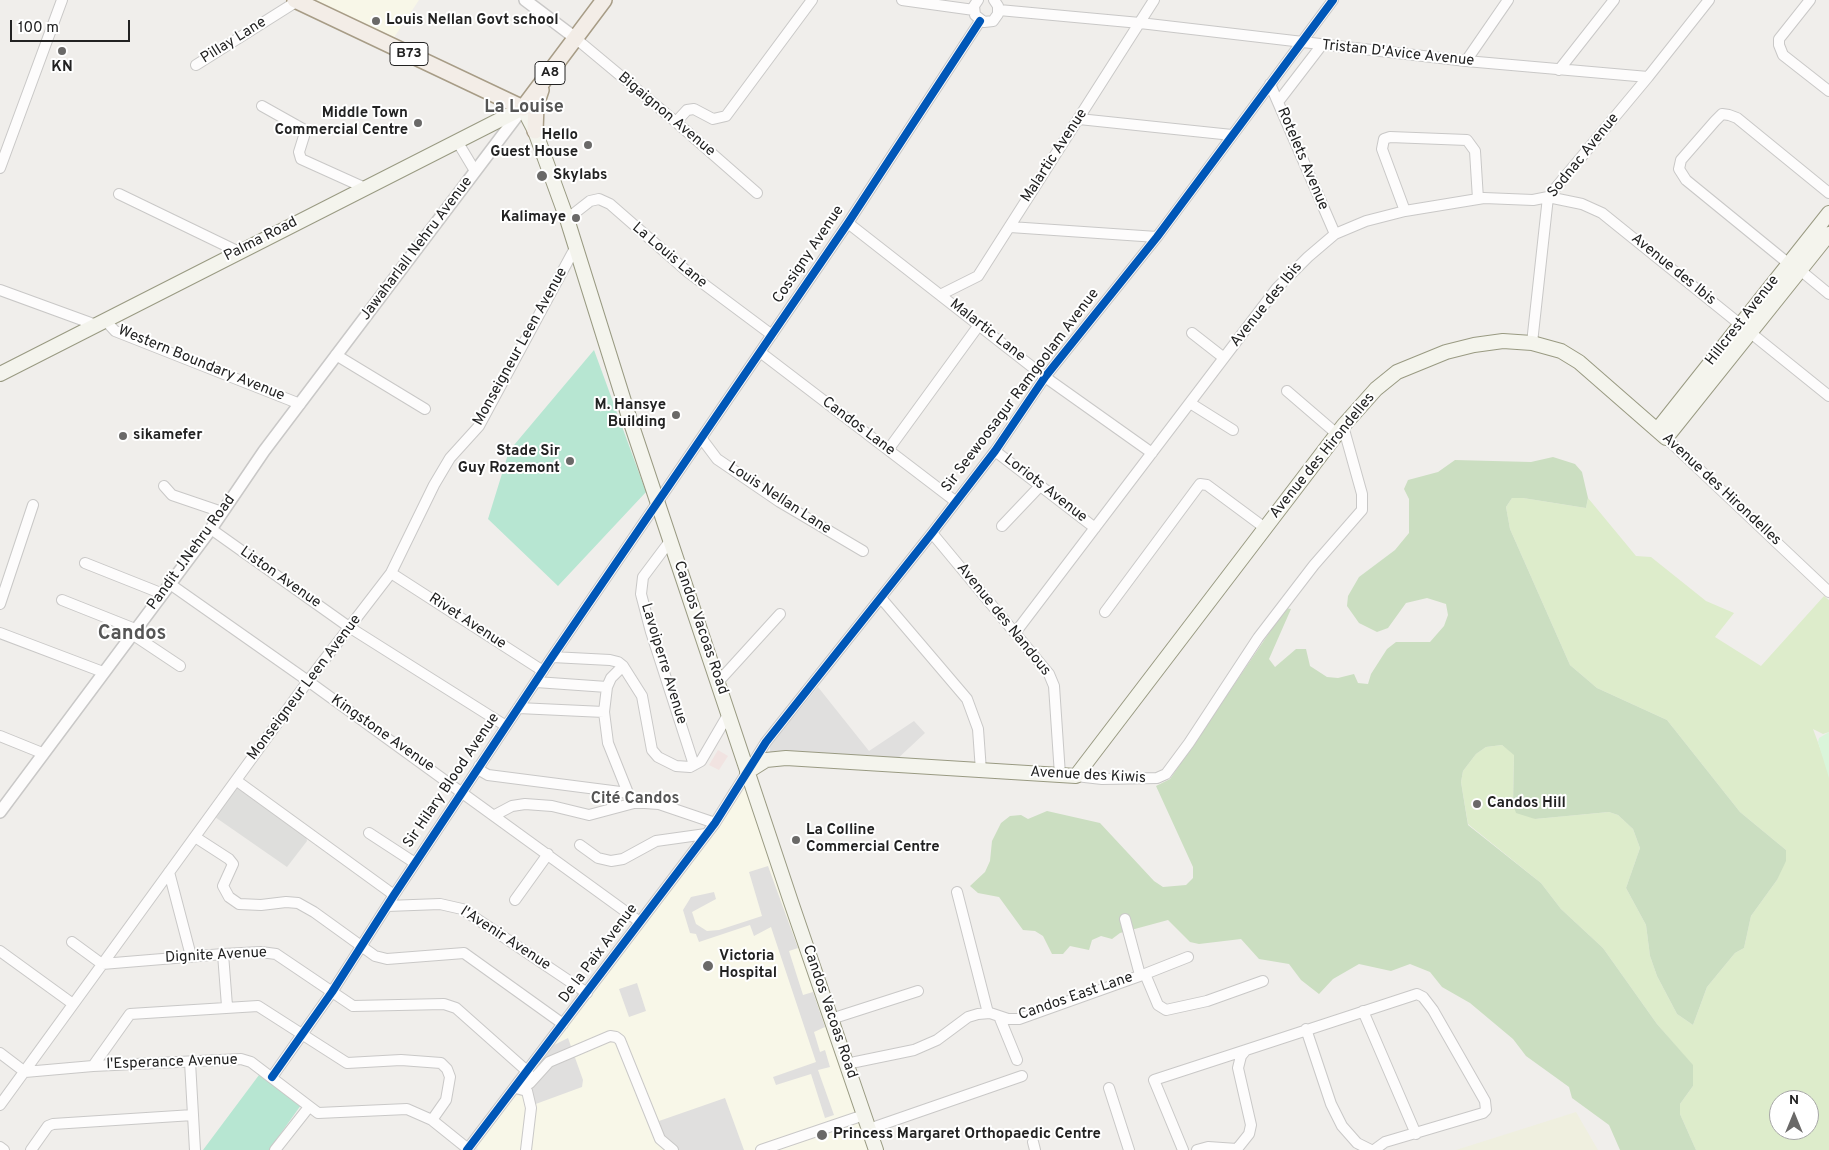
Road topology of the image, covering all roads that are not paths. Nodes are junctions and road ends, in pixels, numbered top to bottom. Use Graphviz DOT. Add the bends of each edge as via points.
graph roads {
  1 [pos="62,0"];
  2 [pos="297,0"];
  3 [pos="525,0"];
  4 [pos="604,0"];
  5 [pos="812,0"];
  6 [pos="902,0"];
  7 [pos="978,0"];
  8 [pos="994,0"];
  9 [pos="1154,0"];
  10 [pos="1333,0"];
  11 [pos="1508,0"];
  12 [pos="1614,0"];
  13 [pos="1709,0"];
  14 [pos="1810,0"];
  15 [pos="974,10"];
  16 [pos="999,10"];
  17 [pos="980,21"];
  18 [pos="1140,23"];
  19 [pos="574,38"];
  20 [pos="1302,44"];
  21 [pos="1321,46"];
  22 [pos="1466,61"];
  23 [pos="196,65"];
  24 [pos="1559,70"];
  25 [pos="1648,77"];
  26 [pos="547,78"];
  27 [pos="1270,84"];
  28 [pos="1829,91"];
  29 [pos="1278,102"];
  30 [pos="262,106"];
  31 [pos="523,108"];
  32 [pos="1079,119"];
  33 [pos="676,122"];
  34 [pos="535,131"];
  35 [pos="1232,135"];
  36 [pos="457,141"];
  37 [pos="0,168"];
  38 [pos="475,171"];
  39 [pos="364,187"];
  40 [pos="1829,193"];
  41 [pos="119,194"];
  42 [pos="757,194"];
  43 [pos="1548,197"];
  44 [pos="1478,199"];
  45 [pos="1405,211"];
  46 [pos="1829,213"];
  47 [pos="567,219"];
  48 [pos="848,224"];
  49 [pos="1010,227"];
  50 [pos="1335,234"];
  51 [pos="1829,234"];
  52 [pos="1157,237"];
  53 [pos="575,248"];
  54 [pos="239,252"];
  55 [pos="1794,267"];
  56 [pos="0,290"];
  57 [pos="1829,294"];
  58 [pos="940,295"];
  59 [pos="100,322"];
  60 [pos="980,326"];
  61 [pos="1745,328"];
  62 [pos="1192,333"];
  63 [pos="772,335"];
  64 [pos="1532,343"];
  65 [pos="760,352"];
  66 [pos="336,355"];
  67 [pos="1224,358"];
  68 [pos="0,374"];
  69 [pos="1045,376"];
  70 [pos="310,390"];
  71 [pos="1287,391"];
  72 [pos="1829,396"];
  73 [pos="1190,403"];
  74 [pos="300,404"];
  75 [pos="425,409"];
  76 [pos="1233,430"];
  77 [pos="1340,430"];
  78 [pos="1662,434"];
  79 [pos="702,439"];
  80 [pos="888,450"];
  81 [pos="995,451"];
  82 [pos="1152,453"];
  83 [pos="164,486"];
  84 [pos="1040,486"];
  85 [pos="955,501"];
  86 [pos="658,503"];
  87 [pos="33,504"];
  88 [pos="222,512"];
  89 [pos="1002,526"];
  90 [pos="1095,528"];
  91 [pos="1265,528"];
  92 [pos="211,529"];
  93 [pos="932,533"];
  94 [pos="670,541"];
  95 [pos="863,551"];
  96 [pos="85,563"];
  97 [pos="391,573"];
  98 [pos="166,589"];
  99 [pos="1829,592"];
  100 [pos="881,598"];
  101 [pos="62,600"];
  102 [pos="0,604"];
  103 [pos="1105,612"];
  104 [pos="780,614"];
  105 [pos="349,627"];
  106 [pos="134,632"];
  107 [pos="0,633"];
  108 [pos="1016,633"];
  109 [pos="552,657"];
  110 [pos="180,666"];
  111 [pos="624,666"];
  112 [pos="543,671"];
  113 [pos="103,672"];
  114 [pos="308,680"];
  115 [pos="719,681"];
  116 [pos="536,682"];
  117 [pos="607,688"];
  118 [pos="518,708"];
  119 [pos="604,712"];
  120 [pos="729,712"];
  121 [pos="506,726"];
  122 [pos="0,736"];
  123 [pos="42,754"];
  124 [pos="694,765"];
  125 [pos="479,766"];
  126 [pos="981,771"];
  127 [pos="747,772"];
  128 [pos="1060,775"];
  129 [pos="1076,776"];
  130 [pos="237,781"];
  131 [pos="462,791"];
  132 [pos="628,793"];
  133 [pos="634,803"];
  134 [pos="0,812"];
  135 [pos="495,815"];
  136 [pos="715,823"];
  137 [pos="369,833"];
  138 [pos="706,834"];
  139 [pos="195,837"];
  140 [pos="580,845"];
  141 [pos="548,854"];
  142 [pos="415,863"];
  143 [pos="169,872"];
  144 [pos="957,892"];
  145 [pos="394,895"];
  146 [pos="516,900"];
  147 [pos="387,906"];
  148 [pos="1125,919"];
  149 [pos="640,922"];
  150 [pos="72,942"];
  151 [pos="362,948"];
  152 [pos="0,951"];
  153 [pos="223,954"];
  154 [pos="191,956"];
  155 [pos="1188,957"];
  156 [pos="102,964"];
  157 [pos="1142,974"];
  158 [pos="1263,981"];
  159 [pos="918,991"];
  160 [pos="332,992"];
  161 [pos="587,993"];
  162 [pos="73,1004"];
  163 [pos="227,1006"];
  164 [pos="1363,1011"];
  165 [pos="988,1013"];
  166 [pos="999,1016"];
  167 [pos="831,1019"];
  168 [pos="563,1024"];
  169 [pos="1306,1029"];
  170 [pos="301,1035"];
  171 [pos="1246,1050"];
  172 [pos="0,1053"];
  173 [pos="1017,1060"];
  174 [pos="190,1062"];
  175 [pos="846,1064"];
  176 [pos="93,1066"];
  177 [pos="25,1072"];
  178 [pos="528,1072"];
  179 [pos="1022,1076"];
  180 [pos="272,1077"];
  181 [pos="516,1088"];
  182 [pos="1109,1088"];
  183 [pos="0,1105"];
  184 [pos="309,1107"];
  185 [pos="193,1115"];
  186 [pos="864,1115"];
  187 [pos="432,1120"];
  188 [pos="869,1129"];
  189 [pos="1416,1134"];
  190 [pos="660,1139"];
  191 [pos="0,1147"];
  192 [pos="470,1149"];
  193 [pos="4,1150"];
  194 [pos="31,1150"];
  195 [pos="195,1150"];
  196 [pos="276,1150"];
  197 [pos="526,1150"];
  198 [pos="664,1150"];
  199 [pos="673,1150"];
  200 [pos="761,1150"];
  201 [pos="876,1150"];
  202 [pos="1129,1150"];
  203 [pos="1183,1150"];
  204 [pos="1197,1150"];
  205 [pos="1237,1150"];
  206 [pos="1372,1150"];
  1 -- 37 [label="street"];
  2 -- 23 [label="street, Pillay Lane"];
  2 -- 31 [label="main road, B73"];
  3 -- 19 [label="street"];
  4 -- 19 [label="main road, A8"];
  5 -- 33 [label="street" via="726,116 713,118 694,109 687,110"];
  6 -- 15 [label="street"];
  7 -- 15 [label="street"];
  8 -- 16 [label="street"];
  9 -- 18 [label="street, Malartic Avenue"];
  10 -- 20 [label="street, Sir Seewoosagur Ramgoolam Avenue"];
  11 -- 22 [label="street"];
  12 -- 24 [label="street"];
  13 -- 25 [label="street, Sodnac Avenue"];
  14 -- 28 [label="street" via="1782,34 1779,45 1783,55"];
  15 -- 17 [label="street"];
  16 -- 17 [label="street" via="993,21"];
  16 -- 18 [label="street, Tristan D'Avice Avenue"];
  17 -- 48 [label="street, Cossigny Avenue"];
  18 -- 20 [label="street, Tristan D'Avice Avenue"];
  18 -- 32 [label="street, Malartic Avenue"];
  19 -- 26 [label="main road, A8"];
  19 -- 33 [label="street, Bigaignon Avenue"];
  20 -- 21 [label="street, Tristan D'Avice Avenue"];
  20 -- 27 [label="street, Sir Seewoosagur Ramgoolam Avenue"];
  21 -- 22 [label="street, Tristan D'Avice Avenue"];
  21 -- 29 [label="street"];
  22 -- 24 [label="street, Tristan D'Avice Avenue"];
  24 -- 25 [label="street, Tristan D'Avice Avenue"];
  25 -- 43 [label="street, Sodnac Avenue"];
  26 -- 31 [label="main road, A8"];
  26 -- 34 [label="main road" via="537,97"];
  27 -- 29 [label="street, Rotelets Avenue"];
  27 -- 35 [label="street, Sir Seewoosagur Ramgoolam Avenue"];
  29 -- 50 [label="street, Rotelets Avenue"];
  30 -- 39 [label="street" via="303,129 301,159"];
  31 -- 34 [label="main road, Candos Vacoas Road"];
  31 -- 36 [label="main road, Palma Road"];
  31 -- 38 [label="street, Jawaharlall Nehru Avenue"];
  32 -- 35 [label="street"];
  32 -- 49 [label="street, Malartic Avenue"];
  33 -- 42 [label="street, Bigaignon Avenue"];
  34 -- 47 [label="main road, Candos Vacoas Road"];
  35 -- 52 [label="street, Sir Seewoosagur Ramgoolam Avenue"];
  36 -- 38 [label="street"];
  36 -- 39 [label="main road, Palma Road"];
  38 -- 66 [label="street, Jawaharlall Nehru Avenue"];
  39 -- 54 [label="main road, Palma Road"];
  40 -- 55 [label="street" via="1729,114 1722,114 1715,120 1681,160 1679,169 1686,180"];
  41 -- 54 [label="street"];
  43 -- 44 [label="street, Avenue des Ibis" via="1532,200"];
  43 -- 61 [label="street, Avenue des Ibis" via="1570,200 1602,214"];
  43 -- 64 [label="street, Sodnac Avenue"];
  44 -- 45 [label="street, Avenue des Ibis"];
  44 -- 45 [label="street" via="1475,151 1467,140 1390,136 1384,139 1382,149"];
  45 -- 50 [label="street, Avenue des Ibis" via="1366,221"];
  46 -- 55 [label="main road, Hillcrest Avenue"];
  47 -- 53 [label="main road, Candos Vacoas Road"];
  47 -- 63 [label="street, La Louis Lane" via="590,201 599,199 610,204 689,273"];
  48 -- 58 [label="street, Malartic Lane"];
  48 -- 63 [label="street, Cossigny Avenue"];
  49 -- 52 [label="street"];
  49 -- 58 [label="street, Malartic Avenue" via="978,276"];
  50 -- 67 [label="street, Avenue des Ibis" via="1278,288"];
  51 -- 55 [label="main road, Hillcrest Avenue"];
  52 -- 69 [label="street, Sir Seewoosagur Ramgoolam Avenue"];
  53 -- 86 [label="main road, Candos Vacoas Road"];
  53 -- 97 [label="street, Monseigneur Leen Avenue" via="479,426 441,473"];
  54 -- 59 [label="main road, Palma Road"];
  55 -- 57 [label="street"];
  55 -- 61 [label="main road, Hillcrest Avenue"];
  56 -- 59 [label="street, Western Boundary Avenue"];
  58 -- 60 [label="street, Malartic Lane"];
  59 -- 68 [label="main road, Palma Road"];
  59 -- 74 [label="street, Western Boundary Avenue" via="115,331"];
  60 -- 69 [label="street, Malartic Lane"];
  60 -- 80 [label="street"];
  61 -- 72 [label="street, Avenue des Ibis"];
  61 -- 78 [label="main road, Hillcrest Avenue"];
  62 -- 67 [label="street"];
  63 -- 65 [label="street, Cossigny Avenue"];
  64 -- 77 [label="main road, Avenue des Hirondelles" via="1503,341 1474,345 1397,372 1376,389"];
  64 -- 78 [label="main road, Avenue des Hirondelles" via="1561,351 1579,362"];
  65 -- 79 [label="street, Cossigny Avenue"];
  65 -- 80 [label="street, Candos Lane"];
  66 -- 70 [label="street, Jawaharlall Nehru Avenue"];
  66 -- 75 [label="street"];
  67 -- 73 [label="street, Avenue des Ibis"];
  69 -- 81 [label="street, Sir Seewoosagur Ramgoolam Avenue"];
  69 -- 82 [label="street, Malartic Lane"];
  70 -- 74 [label="street, Pandit J.Nehru Road"];
  71 -- 77 [label="street"];
  73 -- 76 [label="street"];
  73 -- 82 [label="street, Avenue des Ibis"];
  74 -- 88 [label="street, Pandit J.Nehru Road"];
  77 -- 91 [label="main road, Avenue des Hirondelles"];
  77 -- 129 [label="street, Avenue des Kiwis" via="1362,494 1362,510 1314,565 1258,638 1166,774 1157,778"];
  78 -- 99 [label="street, Avenue des Hirondelles"];
  79 -- 86 [label="street, Cossigny Avenue"];
  79 -- 95 [label="street, Louis Nellan Lane" via="717,459 780,502"];
  80 -- 85 [label="street, Candos Lane"];
  81 -- 84 [label="street, Loriots Avenue"];
  81 -- 85 [label="street, Sir Seewoosagur Ramgoolam Avenue"];
  82 -- 90 [label="street, Avenue des Ibis"];
  83 -- 88 [label="street" via="172,495"];
  84 -- 89 [label="street"];
  84 -- 90 [label="street, Loriots Avenue"];
  85 -- 93 [label="street, Sir Seewoosagur Ramgoolam Avenue"];
  86 -- 94 [label="main road, Candos Vacoas Road"];
  86 -- 109 [label="street, Sir Hilary Blood Avenue"];
  87 -- 102 [label="street"];
  88 -- 92 [label="street, Pandit J.Nehru Road"];
  90 -- 108 [label="street, Avenue des Ibis"];
  91 -- 103 [label="street" via="1207,485 1200,484"];
  91 -- 129 [label="main road, Avenue des Hirondelles"];
  92 -- 98 [label="street, Pandit J.Nehru Road"];
  92 -- 105 [label="street, Liston Avenue"];
  93 -- 100 [label="street, Sir Seewoosagur Ramgoolam Avenue"];
  93 -- 108 [label="street, Avenue des Nandous"];
  94 -- 115 [label="main road, Candos Vacoas Road"];
  94 -- 124 [label="street, Lavoiperre Avenue" via="643,578 641,594"];
  96 -- 98 [label="street, Kingstone Avenue"];
  97 -- 105 [label="street, Monseigneur Leen Avenue"];
  97 -- 112 [label="street, Rivet Avenue"];
  98 -- 106 [label="street, Pandit J.Nehru Road"];
  98 -- 114 [label="street, Kingstone Avenue"];
  100 -- 126 [label="street" via="967,699 978,729"];
  100 -- 127 [label="street, Sir Seewoosagur Ramgoolam Avenue" via="766,742"];
  101 -- 106 [label="street"];
  104 -- 115 [label="street"];
  105 -- 114 [label="street, Monseigneur Leen Avenue"];
  105 -- 121 [label="street, Liston Avenue"];
  106 -- 110 [label="street"];
  106 -- 113 [label="street, Pandit J.Nehru Road"];
  107 -- 113 [label="street"];
  108 -- 128 [label="street, Avenue des Nandous" via="1044,666 1054,686"];
  109 -- 111 [label="street" via="610,660"];
  109 -- 112 [label="street, Sir Hilary Blood Avenue"];
  111 -- 117 [label="street" via="611,678"];
  111 -- 124 [label="street" via="642,696 652,750 676,766"];
  112 -- 116 [label="street, Sir Hilary Blood Avenue"];
  113 -- 123 [label="street, Pandit J.Nehru Road"];
  114 -- 130 [label="street, Monseigneur Leen Avenue"];
  114 -- 131 [label="street, Kingstone Avenue"];
  115 -- 120 [label="main road, Candos Vacoas Road"];
  116 -- 117 [label="street"];
  116 -- 118 [label="street, Sir Hilary Blood Avenue"];
  117 -- 119 [label="street"];
  118 -- 119 [label="street"];
  118 -- 121 [label="street, Sir Hilary Blood Avenue"];
  119 -- 132 [label="street" via="608,743"];
  120 -- 124 [label="street" via="704,757"];
  120 -- 127 [label="main road, Candos Vacoas Road"];
  121 -- 125 [label="street, Sir Hilary Blood Avenue"];
  122 -- 123 [label="street"];
  123 -- 134 [label="street, Pandit J.Nehru Road"];
  125 -- 131 [label="street, Sir Hilary Blood Avenue"];
  125 -- 132 [label="street" via="488,775"];
  126 -- 127 [label="main road, Avenue des Kiwis" via="786,758 766,760"];
  126 -- 128 [label="main road, Avenue des Kiwis"];
  127 -- 136 [label="street, De la Paix Avenue"];
  127 -- 167 [label="main road, Candos Vacoas Road"];
  128 -- 129 [label="main road, Avenue des Kiwis"];
  130 -- 139 [label="street, Monseigneur Leen Avenue"];
  130 -- 145 [label="street"];
  131 -- 135 [label="street, Kingstone Avenue"];
  131 -- 142 [label="street, Sir Hilary Blood Avenue"];
  132 -- 133 [label="street"];
  133 -- 135 [label="street" via="589,814 525,804 512,806"];
  133 -- 136 [label="street" via="659,804"];
  135 -- 141 [label="street, Kingstone Avenue"];
  136 -- 138 [label="street, De la Paix Avenue"];
  137 -- 142 [label="street"];
  138 -- 140 [label="street" via="656,841 623,859 611,861 598,858"];
  138 -- 149 [label="street, De la Paix Avenue"];
  139 -- 143 [label="street, Monseigneur Leen Avenue"];
  139 -- 151 [label="street" via="220,851 233,864 223,886 229,897 239,904 298,903"];
  141 -- 146 [label="street"];
  141 -- 149 [label="street, Kingstone Avenue"];
  142 -- 145 [label="street, Sir Hilary Blood Avenue"];
  143 -- 154 [label="street"];
  143 -- 156 [label="street, Monseigneur Leen Avenue"];
  144 -- 165 [label="street"];
  145 -- 147 [label="street, Sir Hilary Blood Avenue"];
  147 -- 151 [label="street, Sir Hilary Blood Avenue"];
  147 -- 161 [label="street, l'Avenir Avenue" via="440,904 462,909"];
  148 -- 157 [label="street"];
  149 -- 161 [label="street, De la Paix Avenue"];
  150 -- 156 [label="street"];
  151 -- 160 [label="street, Sir Hilary Blood Avenue"];
  151 -- 168 [label="street" via="387,959 464,953"];
  152 -- 162 [label="street"];
  153 -- 154 [label="street, Dignite Avenue"];
  153 -- 160 [label="street, Dignite Avenue" via="276,954"];
  153 -- 163 [label="street"];
  154 -- 156 [label="street, Dignite Avenue"];
  155 -- 157 [label="street"];
  156 -- 162 [label="street, Monseigneur Leen Avenue"];
  157 -- 158 [label="street, Candos East Lane" via="1158,1005 1166,1010 1207,1001"];
  157 -- 166 [label="street, Candos East Lane" via="1036,1015 1008,1020"];
  159 -- 167 [label="street"];
  160 -- 170 [label="street, Sir Hilary Blood Avenue"];
  160 -- 178 [label="street, Dignite Avenue" via="360,1008 444,1004 456,1008"];
  161 -- 168 [label="street, De la Paix Avenue"];
  162 -- 177 [label="street, Monseigneur Leen Avenue"];
  163 -- 170 [label="street" via="258,1006"];
  163 -- 176 [label="street" via="130,1014"];
  164 -- 169 [label="street"];
  164 -- 189 [label="street"];
  164 -- 189 [label="street" via="1408,996 1417,994 1423,997 1487,1106 1483,1113"];
  165 -- 166 [label="street, Candos East Lane"];
  165 -- 175 [label="street" via="968,1018 937,1040 914,1050"];
  166 -- 173 [label="street"];
  167 -- 175 [label="main road, Candos Vacoas Road"];
  168 -- 178 [label="street, De la Paix Avenue"];
  169 -- 171 [label="street"];
  169 -- 206 [label="street" via="1331,1104 1342,1126 1357,1142"];
  170 -- 180 [label="street, Sir Hilary Blood Avenue"];
  170 -- 187 [label="street" via="347,1063 400,1060 441,1063 450,1077 446,1100"];
  171 -- 203 [label="street" via="1154,1080"];
  171 -- 205 [label="street" via="1238,1068 1251,1124 1249,1134"];
  172 -- 177 [label="street"];
  174 -- 176 [label="street, l'Esperance Avenue"];
  174 -- 180 [label="street, l'Esperance Avenue" via="241,1059"];
  174 -- 185 [label="street"];
  175 -- 186 [label="main road, Candos Vacoas Road"];
  176 -- 177 [label="street, l'Esperance Avenue"];
  177 -- 183 [label="street, Monseigneur Leen Avenue"];
  178 -- 181 [label="street, De la Paix Avenue"];
  179 -- 188 [label="street"];
  180 -- 184 [label="street, l'Esperance Avenue"];
  181 -- 190 [label="street" via="530,1083 549,1062 610,1036 616,1037"];
  181 -- 192 [label="street, De la Paix Avenue"];
  181 -- 197 [label="street" via="527,1092 531,1108"];
  182 -- 202 [label="street"];
  184 -- 187 [label="street, l'Esperance Avenue" via="318,1113 328,1114 407,1109"];
  184 -- 196 [label="street"];
  185 -- 194 [label="street" via="58,1123 48,1126"];
  185 -- 195 [label="street"];
  186 -- 188 [label="main road, Candos Vacoas Road"];
  186 -- 200 [label="street"];
  187 -- 192 [label="street, l'Esperance Avenue"];
  188 -- 201 [label="main road, Candos Vacoas Road"];
  189 -- 206 [label="street" via="1385,1142"];
  190 -- 198 [label="street"];
  190 -- 199 [label="street"];
  191 -- 193 [label="street"];
  204 -- 205 [label="street" via="1208,1147"];
}
